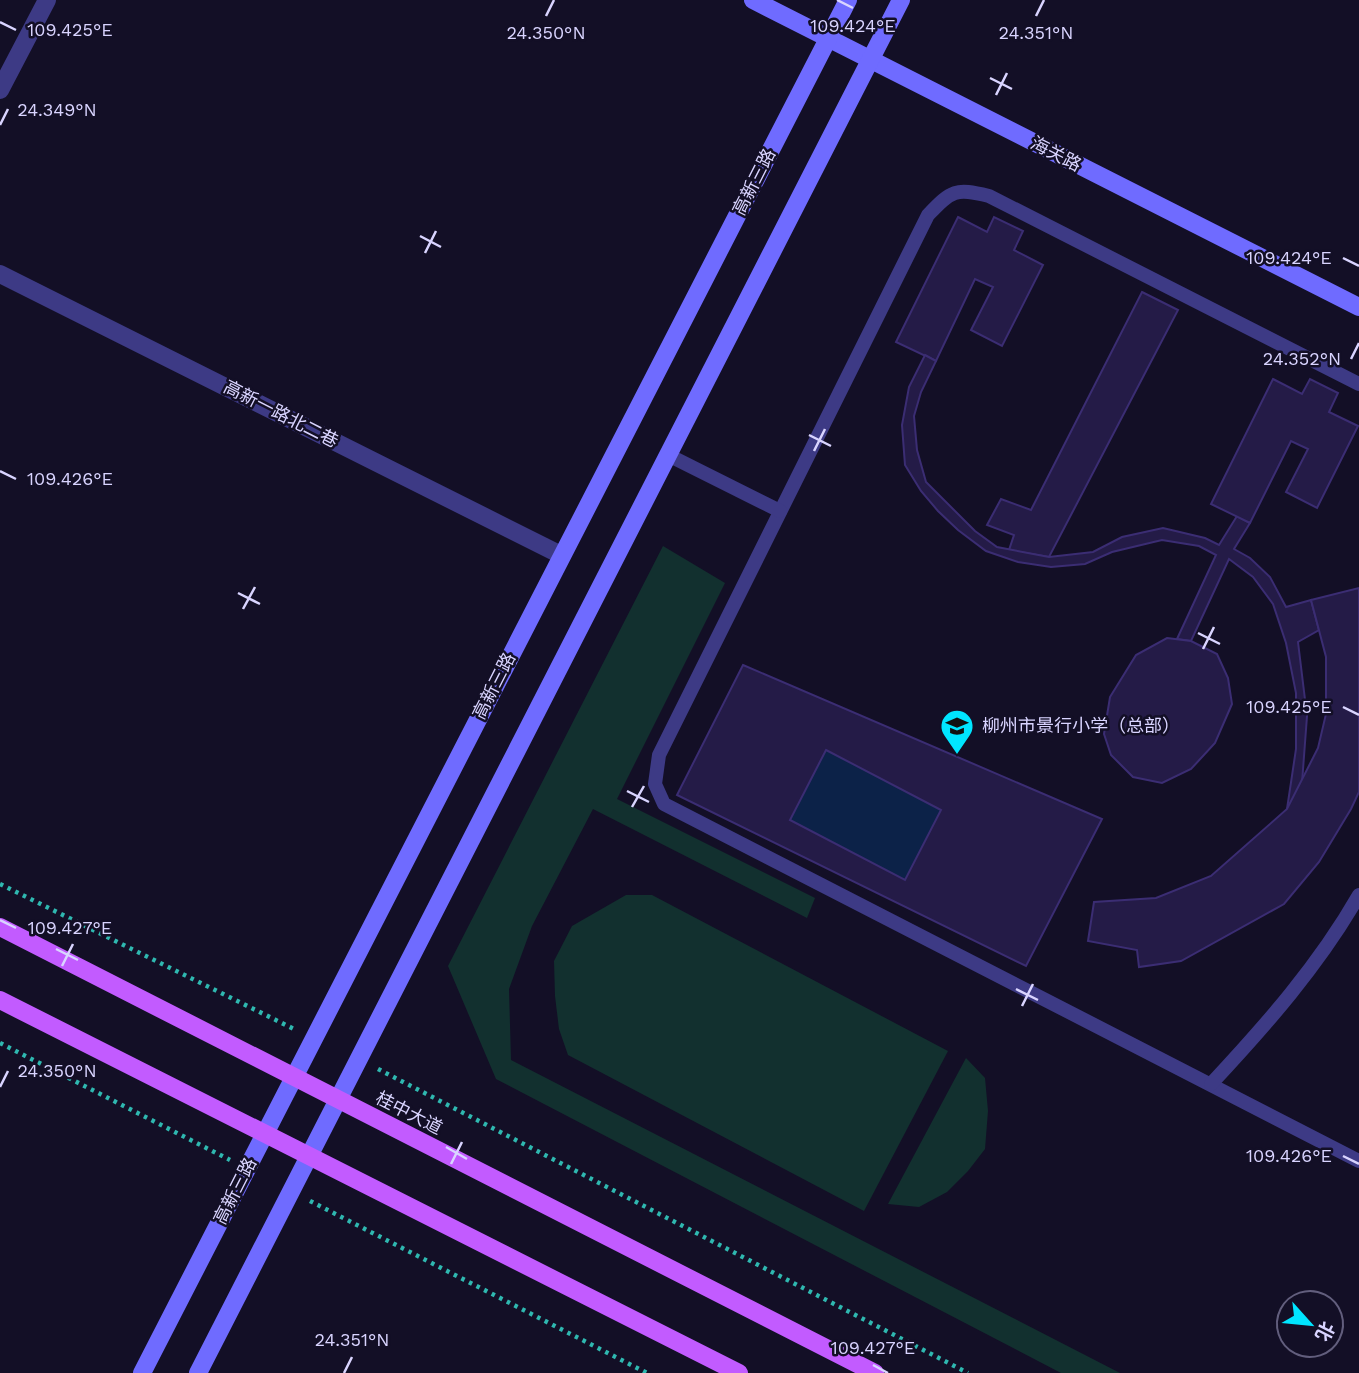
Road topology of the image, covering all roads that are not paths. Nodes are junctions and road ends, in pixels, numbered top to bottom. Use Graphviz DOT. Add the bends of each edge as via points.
graph roads {
  1 [pos="47,0"];
  2 [pos="752,0"];
  3 [pos="848,0"];
  4 [pos="901,0"];
  5 [pos="829,39"];
  6 [pos="871,60"];
  7 [pos="0,90"];
  8 [pos="0,274"];
  9 [pos="1359,307"];
  10 [pos="1359,384"];
  11 [pos="668,455"];
  12 [pos="780,511"];
  13 [pos="561,555"];
  14 [pos="1359,895"];
  15 [pos="0,927"];
  16 [pos="0,1000"];
  17 [pos="293,1077"];
  18 [pos="1212,1084"];
  19 [pos="338,1100"];
  20 [pos="264,1135"];
  21 [pos="308,1157"];
  22 [pos="1359,1161"];
  23 [pos="142,1373"];
  24 [pos="198,1373"];
  25 [pos="739,1373"];
  26 [pos="875,1373"];
  1 -- 7 [label="street"];
  2 -- 5 [label="main road, 海关路"];
  3 -- 5 [label="main road, 高新三路"];
  4 -- 6 [label="main road"];
  5 -- 6 [label="main road, 海关路"];
  5 -- 13 [label="main road, 高新三路"];
  6 -- 9 [label="main road, 海关路"];
  6 -- 11 [label="main road"];
  8 -- 13 [label="street, 高新一路北二巷"];
  10 -- 12 [label="lane" via="989,196 964,190 946,196 928,215"];
  11 -- 12 [label="lane"];
  11 -- 19 [label="main road"];
  12 -- 18 [label="lane" via="659,755 654,784 664,804"];
  13 -- 17 [label="main road, 高新三路"];
  14 -- 18 [label="lane" via="1298,986"];
  15 -- 17 [label="main road, 桂中大道"];
  16 -- 20 [label="main road"];
  17 -- 19 [label="main road, 桂中大道"];
  17 -- 20 [label="main road, 高新三路"];
  18 -- 22 [label="lane"];
  19 -- 21 [label="main road"];
  19 -- 26 [label="main road, 桂中大道"];
  20 -- 21 [label="main road"];
  20 -- 23 [label="main road, 高新三路"];
  21 -- 24 [label="main road"];
  21 -- 25 [label="main road"];
}
